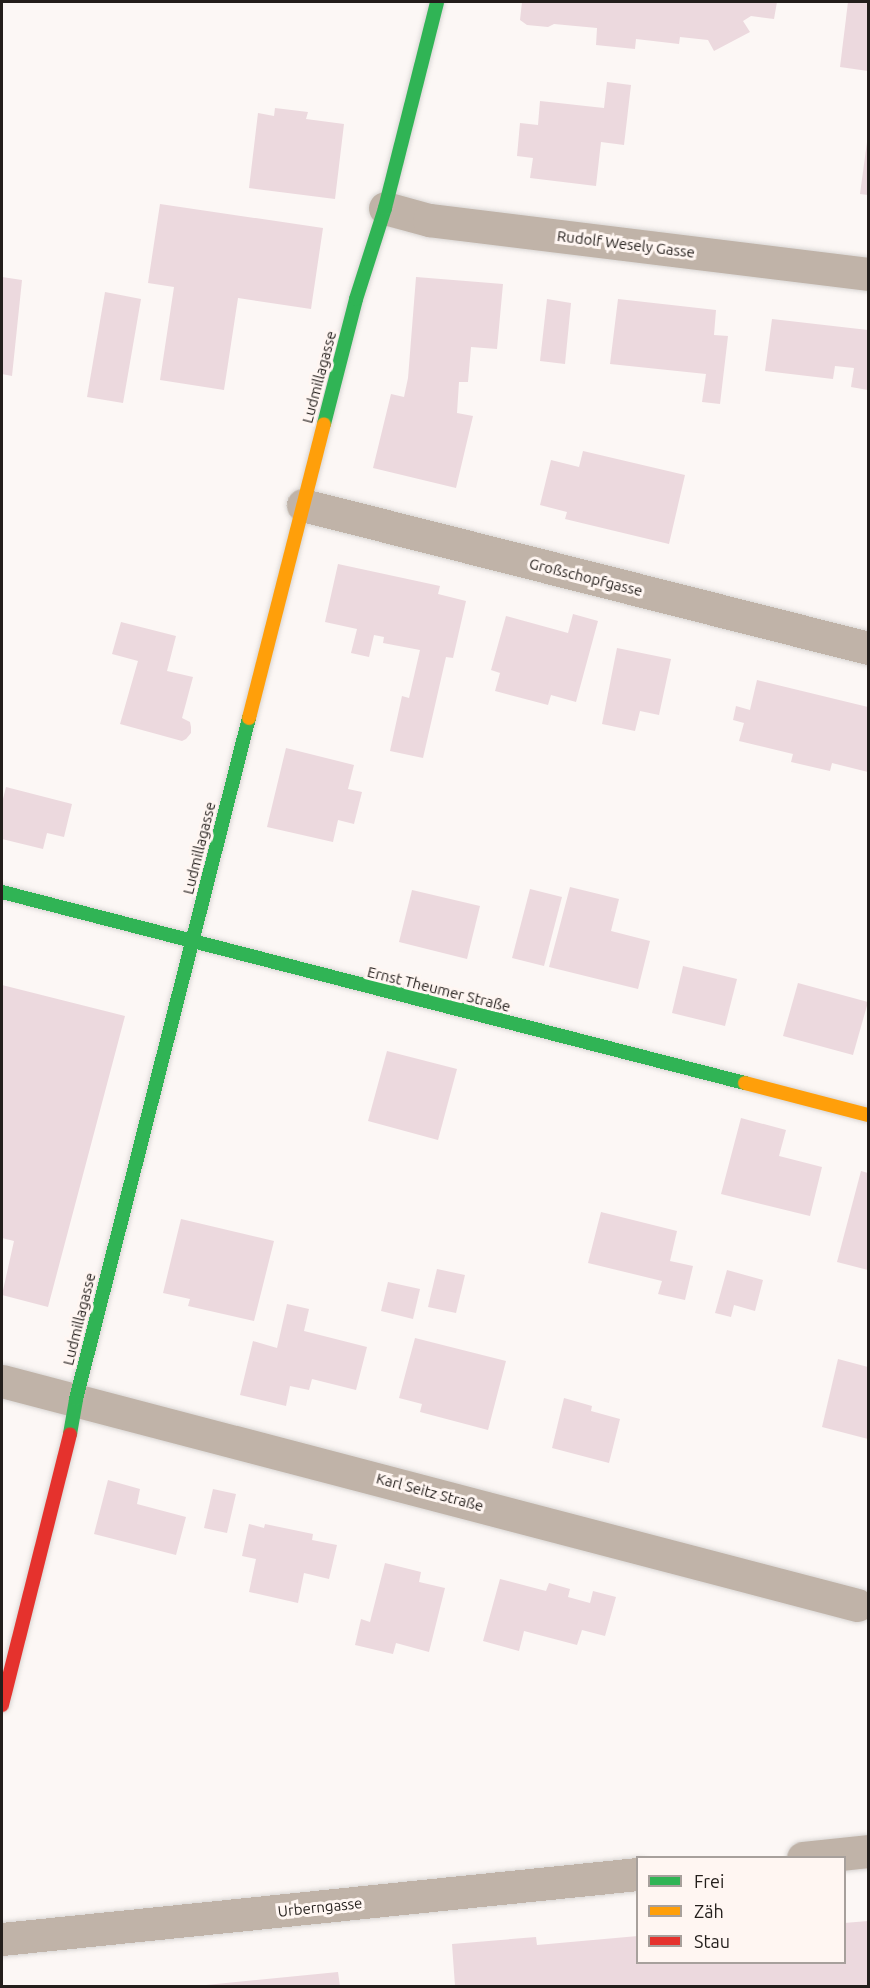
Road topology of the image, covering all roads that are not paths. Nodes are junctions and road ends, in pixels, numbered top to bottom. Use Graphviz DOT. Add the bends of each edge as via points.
graph roads {
  1 [pos="437,2"];
  2 [pos="384,208"];
  3 [pos="868,274"];
  4 [pos="303,505"];
  5 [pos="868,648"];
  6 [pos="2,892"];
  7 [pos="192,943"];
  8 [pos="868,1115"];
  9 [pos="2,1381"];
  10 [pos="75,1399"];
  11 [pos="857,1605"];
  12 [pos="2,1705"];
  13 [pos="868,1851"];
  14 [pos="814,1856"];
  15 [pos="636,1874"];
  16 [pos="2,1940"];
  1 -- 2 [label="street, Ludmillagasse"];
  2 -- 3 [label="street, Rudolf Wesely Gasse" via="429,220"];
  2 -- 4 [label="street, Ludmillagasse" via="356,299"];
  4 -- 5 [label="street, Großschopfgasse"];
  4 -- 7 [label="street, Ludmillagasse"];
  6 -- 7 [label="street, Ernst Theumer Straße"];
  7 -- 8 [label="street, Ernst Theumer Straße"];
  7 -- 10 [label="street, Ludmillagasse"];
  9 -- 10 [label="street, Karl Seitz Straße"];
  10 -- 11 [label="street, Karl Seitz Straße"];
  10 -- 12 [label="street, Ludmillagasse" via="68,1450"];
  13 -- 14 [label="street"];
  15 -- 16 [label="street, Urberngasse"];
}
